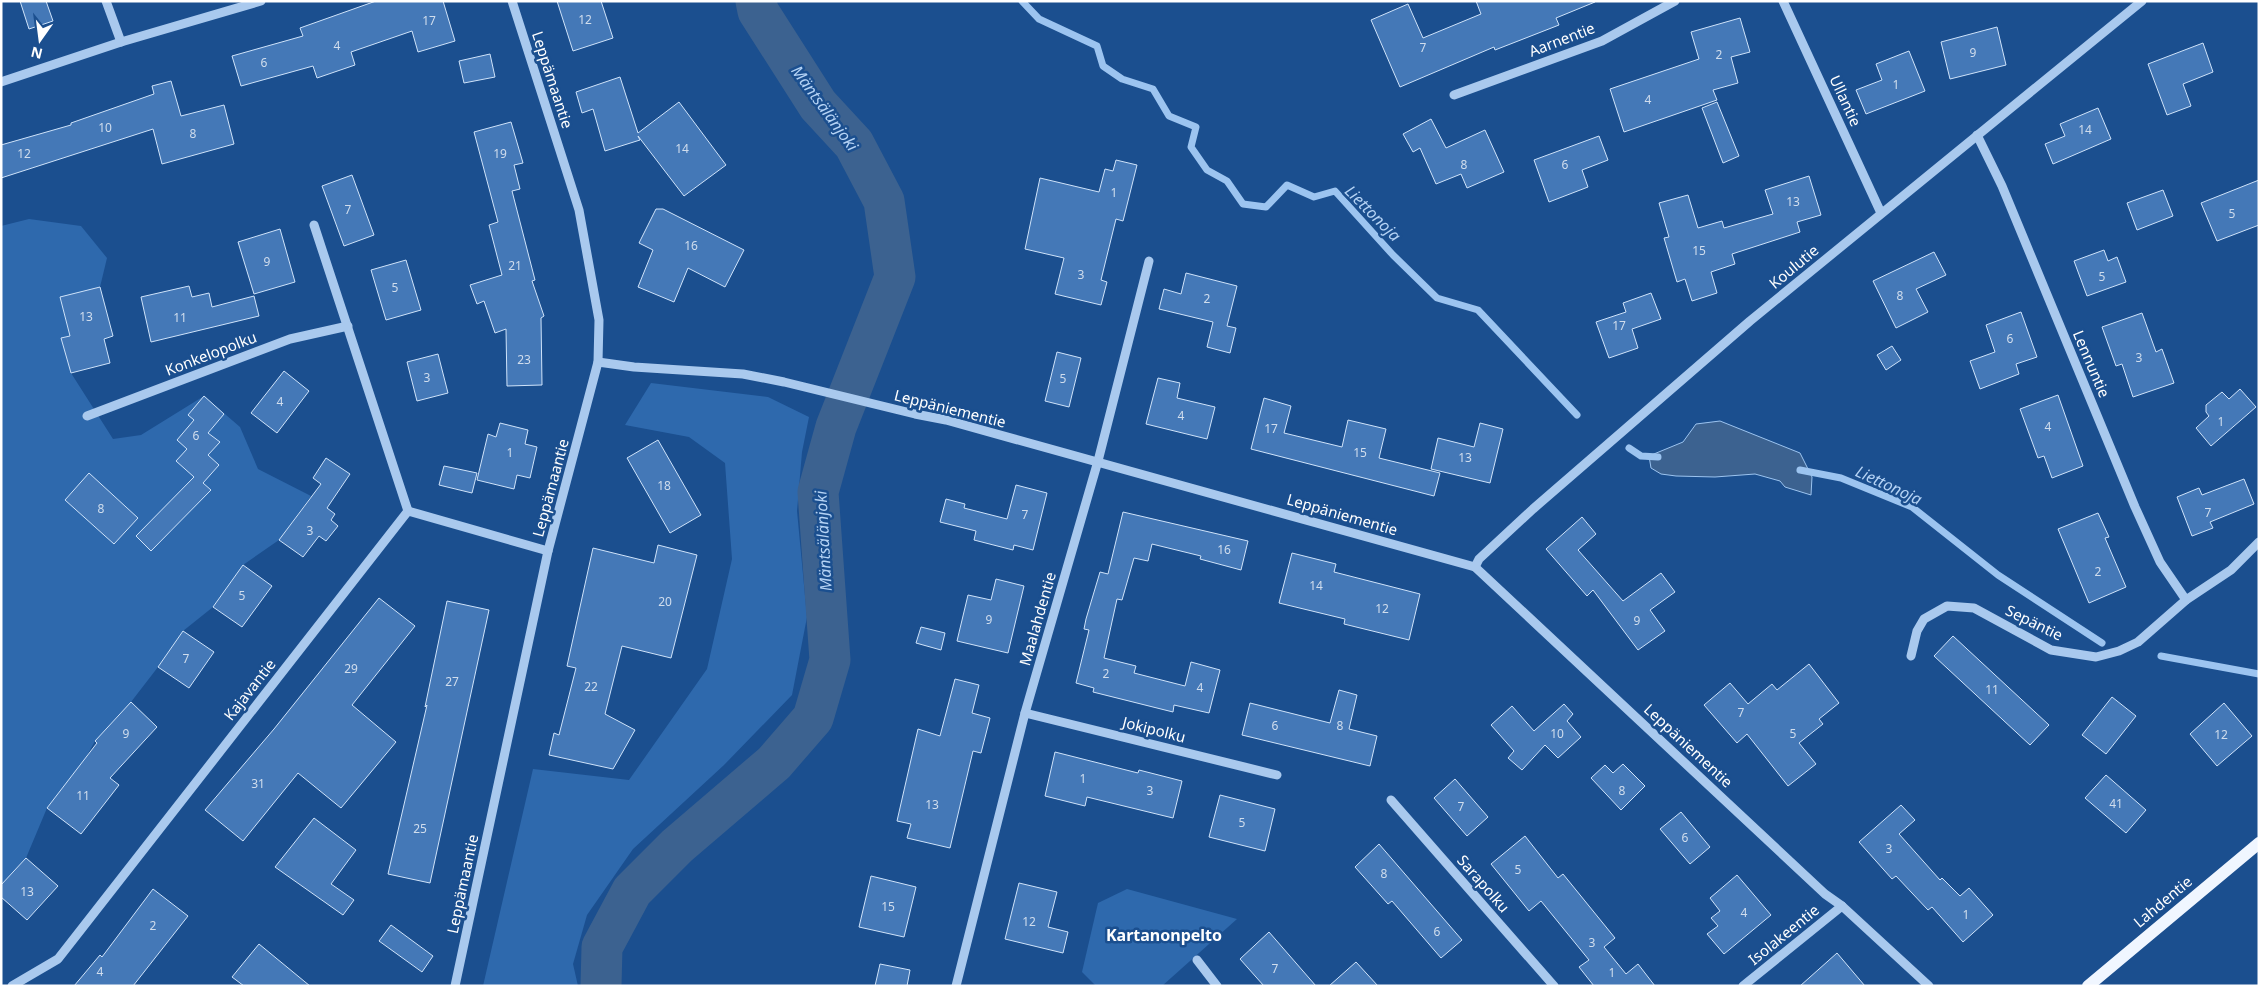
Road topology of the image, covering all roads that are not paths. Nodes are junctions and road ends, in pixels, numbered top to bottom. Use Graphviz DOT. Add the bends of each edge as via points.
graph roads {
  1 [pos="106,1"];
  2 [pos="261,1"];
  3 [pos="512,1"];
  4 [pos="1675,1"];
  5 [pos="1783,1"];
  6 [pos="2142,1"];
  7 [pos="121,42"];
  8 [pos="1,82"];
  9 [pos="1454,95"];
  10 [pos="1977,135"];
  11 [pos="1881,213"];
  12 [pos="314,225"];
  13 [pos="1149,261"];
  14 [pos="348,326"];
  15 [pos="598,362"];
  16 [pos="87,416"];
  17 [pos="1098,461"];
  18 [pos="408,512"];
  19 [pos="2259,542"];
  20 [pos="548,551"];
  21 [pos="1475,568"];
  22 [pos="2186,600"];
  23 [pos="1912,656"];
  24 [pos="1025,713"];
  25 [pos="1277,774"];
  26 [pos="1391,800"];
  27 [pos="2259,843"];
  28 [pos="1842,906"];
  29 [pos="1197,960"];
  30 [pos="12,986"];
  31 [pos="455,986"];
  32 [pos="956,986"];
  33 [pos="1217,986"];
  34 [pos="1554,986"];
  35 [pos="1744,986"];
  36 [pos="1929,986"];
  37 [pos="2088,986"];
  1 -- 7 [label="street"];
  2 -- 7 [label="street"];
  3 -- 15 [label="street, Leppämaantie" via="579,210 599,320"];
  4 -- 9 [label="street, Aarnentie" via="1602,41"];
  5 -- 11 [label="street, Ullantie"];
  6 -- 10 [label="street, Koulutie"];
  7 -- 8 [label="street"];
  10 -- 11 [label="street, Koulutie"];
  10 -- 22 [label="street, Lennuntie" via="2002,186 2135,508 2160,562"];
  11 -- 21 [label="street, Koulutie" via="1750,321 1533,509 1479,558"];
  12 -- 14 [label="street"];
  13 -- 17 [label="street, Maalahdentie"];
  14 -- 16 [label="street, Konkelopolku" via="290,339"];
  14 -- 18 [label="street"];
  15 -- 17 [label="street, Leppäniementie" via="743,374 784,382 946,420"];
  15 -- 20 [label="street, Leppämaantie"];
  17 -- 21 [label="street, Leppäniementie"];
  17 -- 24 [label="street, Maalahdentie"];
  18 -- 20 [label="street"];
  18 -- 30 [label="street, Kajavantie" via="58,959"];
  19 -- 22 [label="street, Sepäntie" via="2231,570"];
  20 -- 31 [label="street, Leppämaantie"];
  21 -- 28 [label="street, Leppäniementie" via="1825,894"];
  22 -- 23 [label="street, Sepäntie" via="2138,642 2096,657 2051,650 1974,608 1947,606 1924,620 1917,631"];
  24 -- 25 [label="street, Jokipolku"];
  24 -- 32 [label="street, Maalahdentie"];
  26 -- 34 [label="street, Sarapolku"];
  27 -- 37 [label="main road, Lahdentie"];
  28 -- 35 [label="street, Isolakeentie"];
  28 -- 36 [label="street, Leppäniementie"];
  29 -- 33 [label="street"];
}
